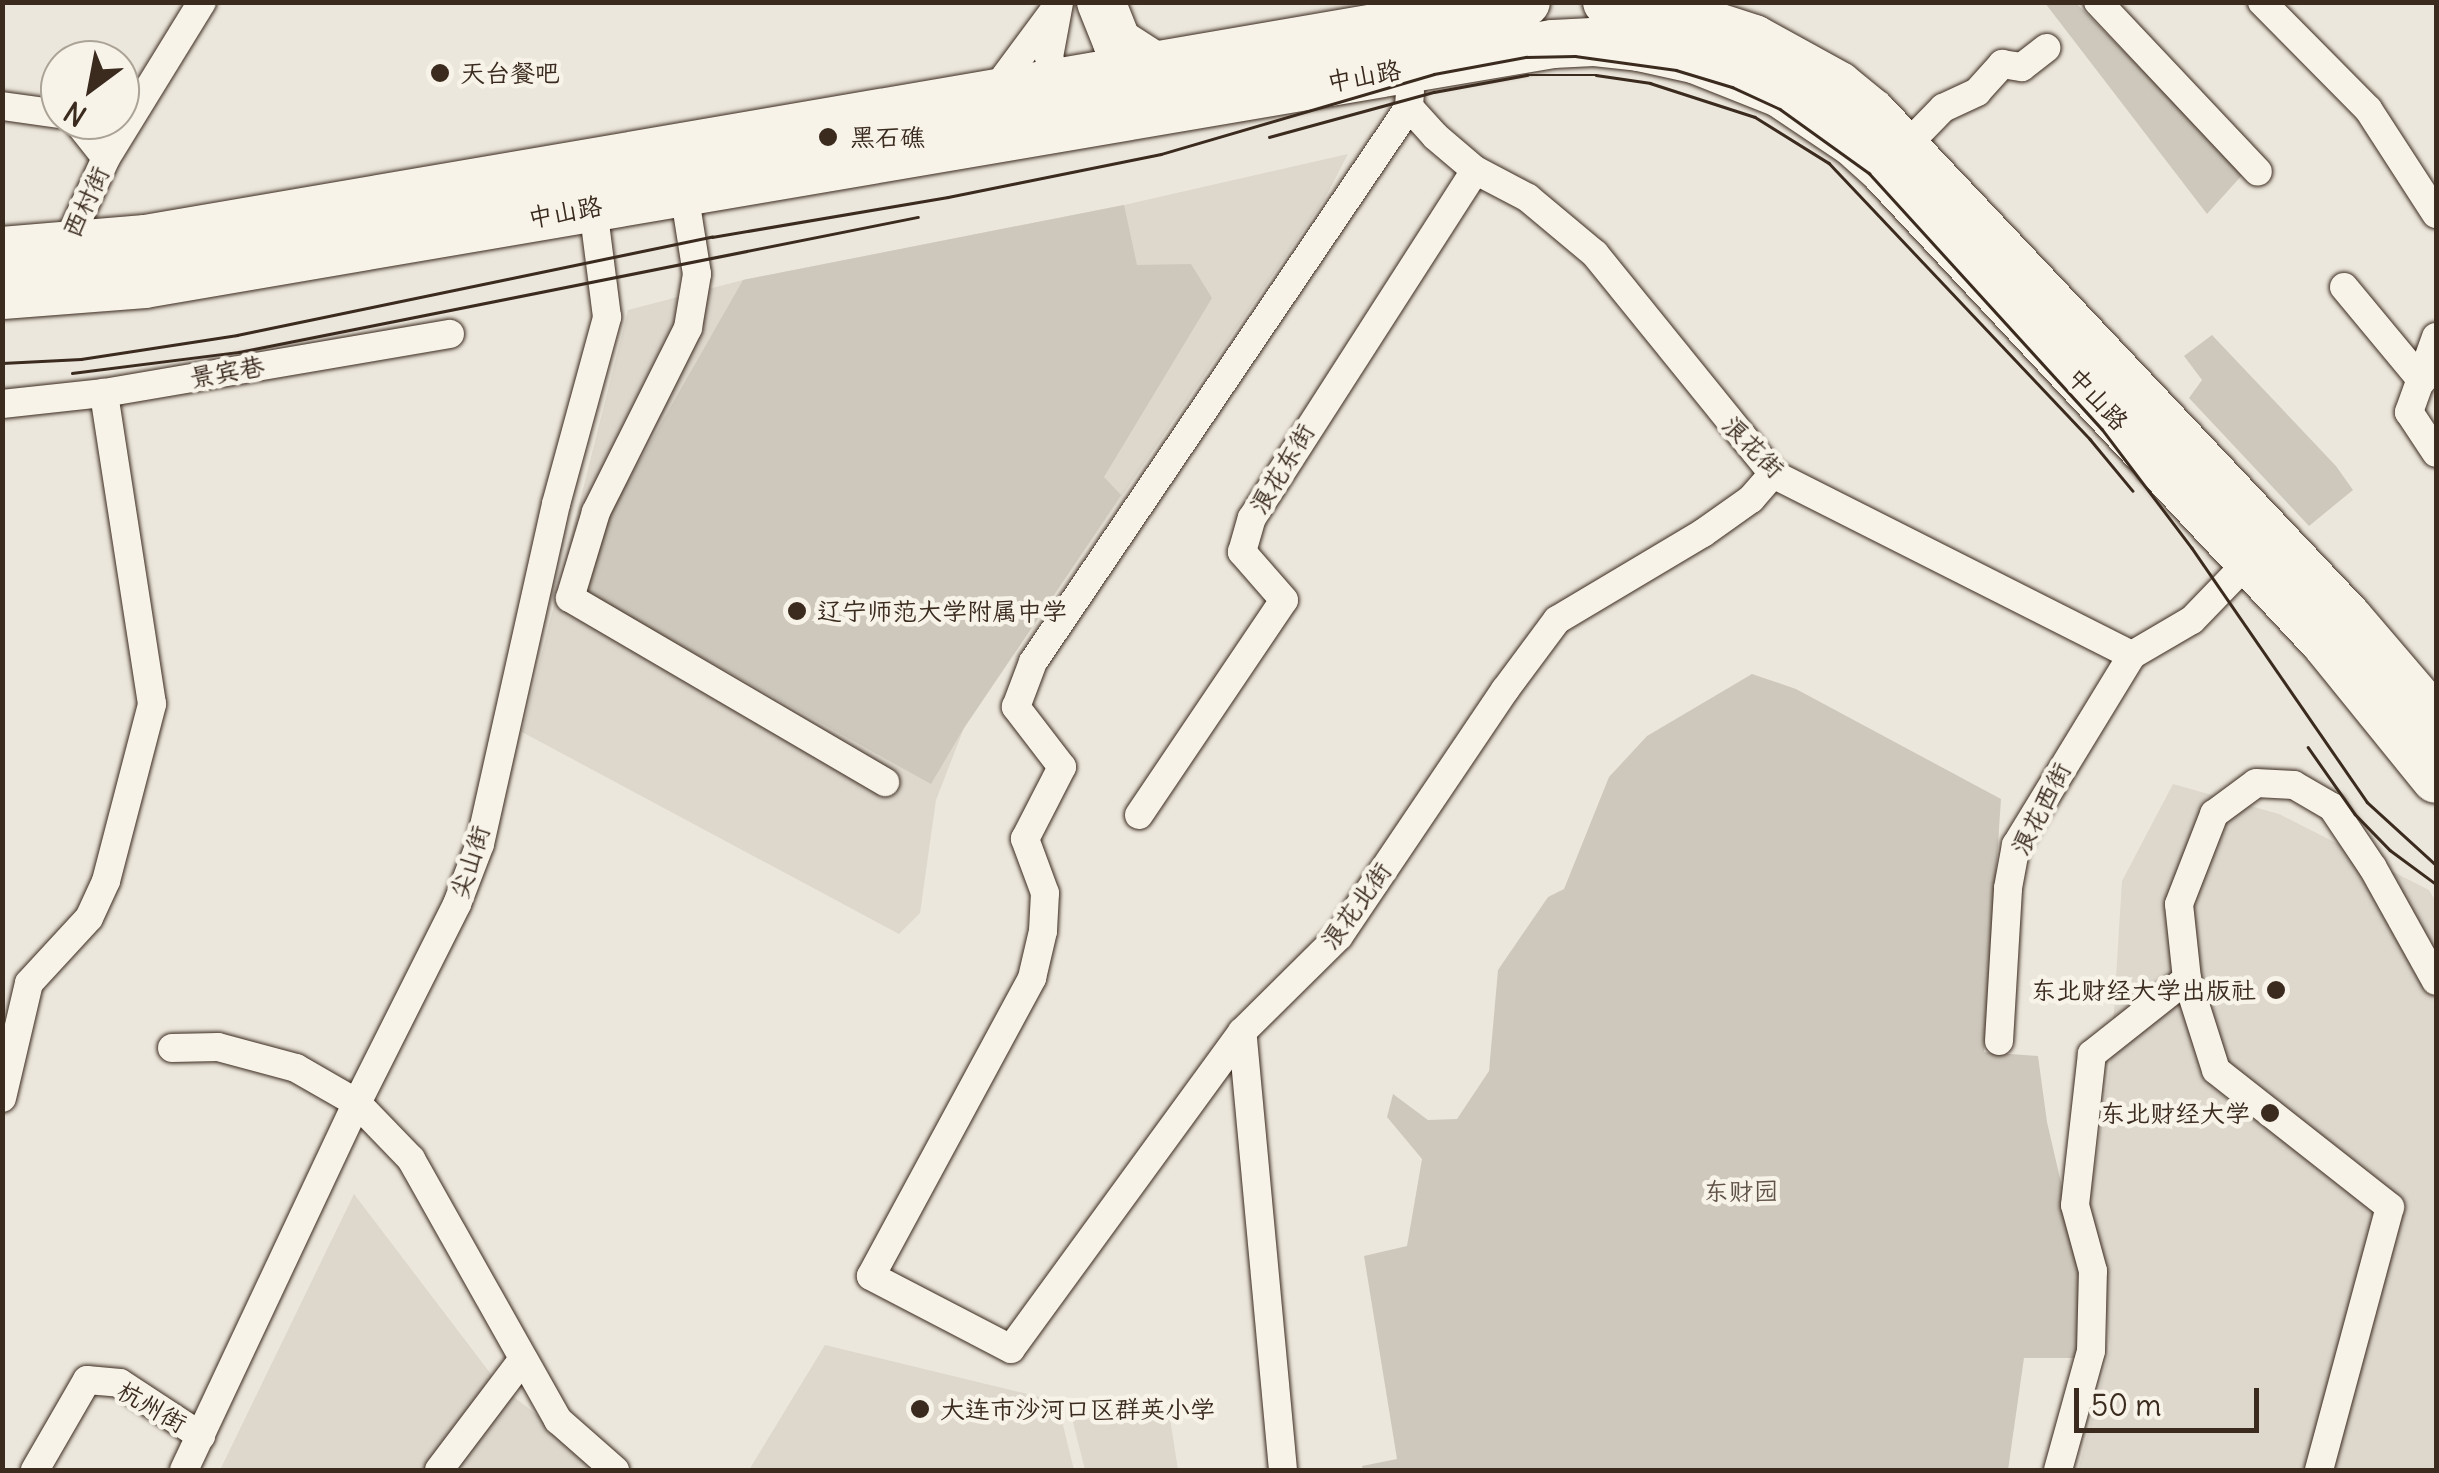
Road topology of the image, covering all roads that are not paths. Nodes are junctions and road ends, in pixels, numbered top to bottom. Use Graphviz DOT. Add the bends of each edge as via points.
graph roads {
  1 [pos="202,2"];
  2 [pos="1090,2"];
  3 [pos="1101,2"];
  4 [pos="1526,2"];
  5 [pos="1607,2"];
  6 [pos="2098,2"];
  7 [pos="2262,2"];
  8 [pos="1060,3"];
  9 [pos="2046,48"];
  10 [pos="1154,66"];
  11 [pos="1032,81"];
  12 [pos="1410,87"];
  13 [pos="2,106"];
  14 [pos="40,111"];
  15 [pos="1125,116"];
  16 [pos="96,140"];
  17 [pos="1906,145"];
  18 [pos="106,158"];
  19 [pos="814,170"];
  20 [pos="1475,170"];
  21 [pos="2258,172"];
  22 [pos="684,192"];
  23 [pos="593,207"];
  24 [pos="2436,214"];
  25 [pos="64,248"];
  26 [pos="2,250"];
  27 [pos="2344,287"];
  28 [pos="2,294"];
  29 [pos="450,334"];
  30 [pos="2436,337"];
  31 [pos="2422,381"];
  32 [pos="104,393"];
  33 [pos="2,404"];
  34 [pos="2436,452"];
  35 [pos="1773,474"];
  36 [pos="2249,561"];
  37 [pos="2132,655"];
  38 [pos="2436,721"];
  39 [pos="2436,778"];
  40 [pos="885,782"];
  41 [pos="1139,815"];
  42 [pos="2187,979"];
  43 [pos="2436,981"];
  44 [pos="1242,1032"];
  45 [pos="2000,1041"];
  46 [pos="172,1048"];
  47 [pos="2,1098"];
  48 [pos="357,1103"];
  49 [pos="523,1359"];
  50 [pos="201,1436"];
  51 [pos="35,1470"];
  52 [pos="184,1470"];
  53 [pos="439,1470"];
  54 [pos="615,1470"];
  55 [pos="1283,1470"];
  56 [pos="2058,1470"];
  57 [pos="2319,1470"];
  1 -- 18 [label="street, 西村街"];
  2 -- 11 [label="street"];
  3 -- 10 [label="highway" via="1117,42"];
  4 -- 10 [label="highway, 中山路"];
  5 -- 17 [label="highway, 中山路" via="1754,39 1839,86"];
  6 -- 21 [label="street"];
  7 -- 24 [label="street" via="2368,109"];
  8 -- 11 [label="street"];
  8 -- 11 [label="street"];
  9 -- 17 [label="street" via="2022,67 2002,64 1978,92 1943,108"];
  10 -- 11 [label="highway, 中山路"];
  11 -- 15 [label="street"];
  11 -- 19 [label="highway" via="991,114 860,139"];
  11 -- 25 [label="highway, 中山路" via="146,239"];
  12 -- 15 [label="highway, 中山路"];
  12 -- 20 [label="street, 浪花街" via="1435,136"];
  12 -- 36 [label="highway, 中山路" via="1553,44 1593,42 1694,59 1780,93 1884,169"];
  12 -- 44 [label="street, 浪花北街" via="1033,662 1016,707 1062,768 1025,839 1045,893 1032,978 871,1276 1012,1349"];
  13 -- 14 [label="street"];
  15 -- 19 [label="highway, 中山路"];
  16 -- 18 [label="street"];
  17 -- 38 [label="highway, 中山路" via="2349,618"];
  18 -- 25 [label="street, 西村街"];
  19 -- 22 [label="highway, 中山路"];
  20 -- 35 [label="street, 浪花街" via="1528,198 1595,254"];
  20 -- 41 [label="street, 浪花东街" via="1252,518 1242,552 1284,600"];
  22 -- 23 [label="highway, 中山路"];
  22 -- 40 [label="street" via="697,274 688,328 596,512 570,598"];
  23 -- 28 [label="highway, 中山路" via="144,284"];
  23 -- 48 [label="street, 尖山街" via="608,317 551,523 480,844"];
  25 -- 26 [label="highway, 中山路"];
  27 -- 31 [label="street"];
  29 -- 32 [label="street, 景宾巷"];
  30 -- 31 [label="street"];
  31 -- 34 [label="street" via="2409,412"];
  32 -- 33 [label="street, 景宾巷"];
  32 -- 47 [label="street" via="152,704 106,881 68,946 29,983"];
  35 -- 37 [label="street, 浪花街"];
  35 -- 44 [label="street, 浪花北街" via="1751,500 1703,533 1557,620 1339,936"];
  36 -- 37 [label="street" via="2192,620"];
  36 -- 39 [label="highway, 中山路"];
  37 -- 45 [label="street, 浪花西街" via="2016,845"];
  42 -- 43 [label="street" via="2179,904 2214,814 2256,783 2294,786 2332,807"];
  42 -- 56 [label="street" via="2092,1054 2075,1205 2093,1272 2090,1351"];
  42 -- 57 [label="street" via="2216,1070 2390,1207"];
  44 -- 55 [label="street"];
  46 -- 48 [label="street" via="218,1047 296,1068"];
  48 -- 49 [label="street" via="411,1159"];
  48 -- 50 [label="street, 尖山街"];
  49 -- 53 [label="street"];
  49 -- 54 [label="street" via="558,1420"];
  50 -- 51 [label="street, 杭州街" via="120,1383 86,1380"];
  50 -- 52 [label="street, 尖山街"];
}
